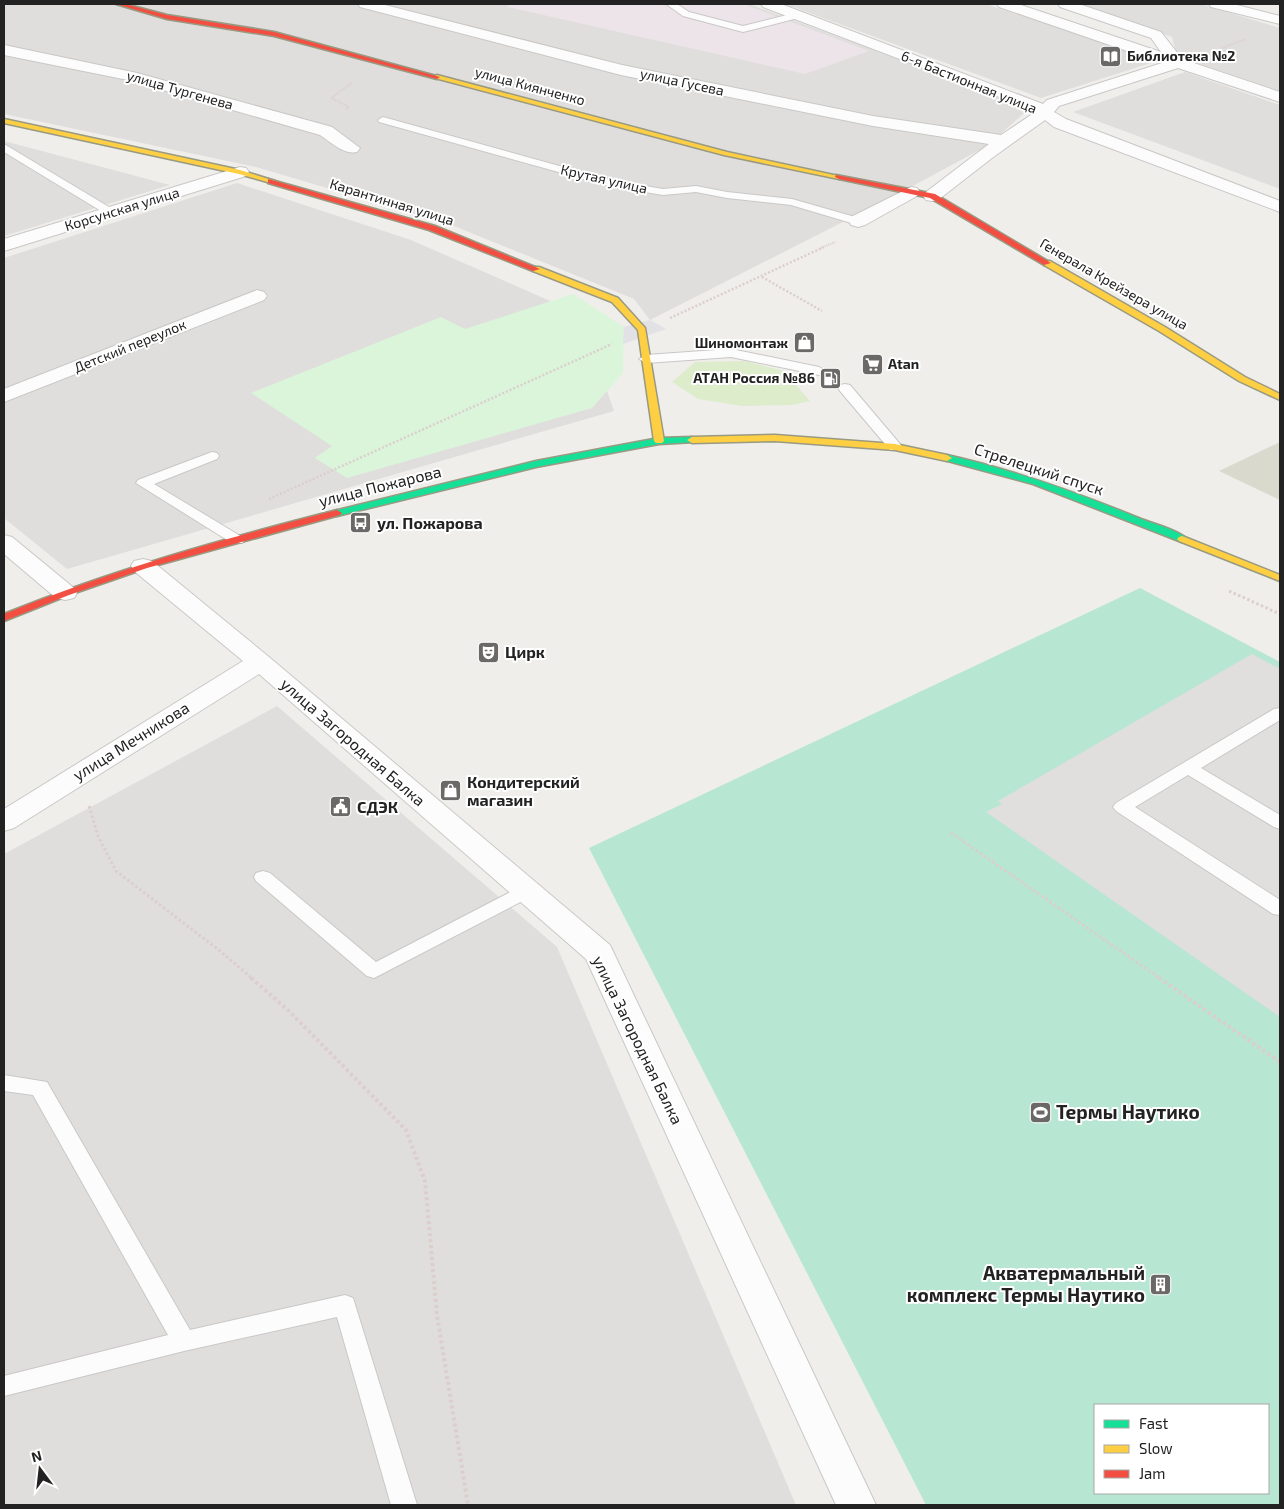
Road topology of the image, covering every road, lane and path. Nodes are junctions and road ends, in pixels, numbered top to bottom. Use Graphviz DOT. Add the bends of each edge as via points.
graph roads {
  1 [pos="119,4"];
  2 [pos="364,4"];
  3 [pos="427,4"];
  4 [pos="671,4"];
  5 [pos="768,4"];
  6 [pos="1004,4"];
  7 [pos="1065,4"];
  8 [pos="1216,4"];
  9 [pos="414,16"];
  10 [pos="799,16"];
  11 [pos="1280,20"];
  12 [pos="1252,38"];
  13 [pos="4,50"];
  14 [pos="380,61"];
  15 [pos="1177,63"];
  16 [pos="1280,97"];
  17 [pos="1046,112"];
  18 [pos="343,113"];
  19 [pos="383,120"];
  20 [pos="4,121"];
  21 [pos="1004,141"];
  22 [pos="4,147"];
  23 [pos="351,148"];
  24 [pos="240,172"];
  25 [pos="911,192"];
  26 [pos="932,196"];
  27 [pos="1280,207"];
  28 [pos="110,212"];
  29 [pos="858,221"];
  30 [pos="4,245"];
  31 [pos="257,296"];
  32 [pos="822,311"];
  33 [pos="642,330"];
  34 [pos="646,359"];
  35 [pos="819,371"];
  36 [pos="845,388"];
  37 [pos="4,396"];
  38 [pos="1280,397"];
  39 [pos="775,438"];
  40 [pos="659,441"];
  41 [pos="895,447"];
  42 [pos="212,456"];
  43 [pos="267,500"];
  44 [pos="237,540"];
  45 [pos="4,542"];
  46 [pos="143,566"];
  47 [pos="1280,578"];
  48 [pos="1221,588"];
  49 [pos="65,593"];
  50 [pos="1280,614"];
  51 [pos="4,618"];
  52 [pos="260,662"];
  53 [pos="1276,721"];
  54 [pos="1188,768"];
  55 [pos="96,801"];
  56 [pos="4,822"];
  57 [pos="1280,824"];
  58 [pos="951,834"];
  59 [pos="263,877"];
  60 [pos="527,891"];
  61 [pos="1280,909"];
  62 [pos="1280,1062"];
  63 [pos="4,1083"];
  64 [pos="184,1341"];
  65 [pos="4,1386"];
  66 [pos="404,1505"];
  67 [pos="468,1505"];
  68 [pos="856,1505"];
  1 -- 14 [label="main road, улица Киянченко" via="167,17 274,34"];
  2 -- 9 [label="street, улица Гусева"];
  3 -- 9 [label="street"];
  4 -- 10 [label="lane" via="686,14 743,29"];
  5 -- 10 [label="street, 6-я Бастионная улица"];
  6 -- 15 [label="street"];
  7 -- 15 [label="street" via="1156,35"];
  8 -- 11 [label="street"];
  9 -- 21 [label="street, улица Гусева" via="621,70 873,121"];
  10 -- 17 [label="street, 6-я Бастионная улица"];
  12 -- 15 [label="path"];
  13 -- 23 [label="street, улица Тургенева" via="131,76 326,132"];
  14 -- 18 [label="path" via="331,98 348,107"];
  14 -- 25 [label="main road, улица Киянченко" via="726,154"];
  15 -- 16 [label="street"];
  15 -- 17 [label="street" via="1053,103"];
  17 -- 21 [label="street"];
  17 -- 27 [label="street, 6-я Бастионная улица" via="1060,123"];
  19 -- 29 [label="lane, Крутая улица" via="609,183 663,192 696,189 727,196 792,202"];
  20 -- 24 [label="main road, Карантинная улица"];
  21 -- 26 [label="street"];
  22 -- 28 [label="lane"];
  24 -- 28 [label="street, Корсунская улица"];
  24 -- 33 [label="main road, Карантинная улица" via="432,228 615,300"];
  25 -- 26 [label="main road, улица Киянченко"];
  25 -- 29 [label="street"];
  26 -- 38 [label="main road, Генерала Крейзера улица" via="1242,379"];
  28 -- 30 [label="street, Корсунская улица"];
  31 -- 37 [label="street, Детский переулок"];
  32 -- 33 [label="path" via="762,277"];
  33 -- 34 [label="main road"];
  33 -- 43 [label="path"];
  34 -- 35 [label="lane" via="731,353"];
  34 -- 40 [label="main road"];
  36 -- 41 [label="lane"];
  39 -- 40 [label="main road, улица Пожарова"];
  39 -- 41 [label="main road, Стрелецкий спуск"];
  40 -- 44 [label="main road, улица Пожарова" via="536,464"];
  41 -- 47 [label="main road, Стрелецкий спуск" via="978,464 1061,490"];
  42 -- 44 [label="lane" via="143,483"];
  44 -- 46 [label="main road, улица Пожарова"];
  45 -- 49 [label="street"];
  46 -- 49 [label="main road, улица Пожарова"];
  46 -- 52 [label="street, улица Загородная Балка"];
  48 -- 50 [label="path"];
  49 -- 51 [label="main road, улица Пожарова"];
  52 -- 56 [label="street, улица Мечникова"];
  52 -- 60 [label="street, улица Загородная Балка"];
  53 -- 54 [label="lane"];
  54 -- 57 [label="lane"];
  54 -- 61 [label="lane" via="1122,807"];
  55 -- 67 [label="path" via="88,807 116,871 220,951 287,1009 406,1130 425,1181 438,1315"];
  58 -- 62 [label="path"];
  59 -- 60 [label="lane" via="374,971"];
  60 -- 68 [label="street, улица Загородная Балка" via="599,953"];
  63 -- 64 [label="lane" via="40,1088"];
  64 -- 65 [label="lane"];
  64 -- 66 [label="lane" via="345,1305"];
}
